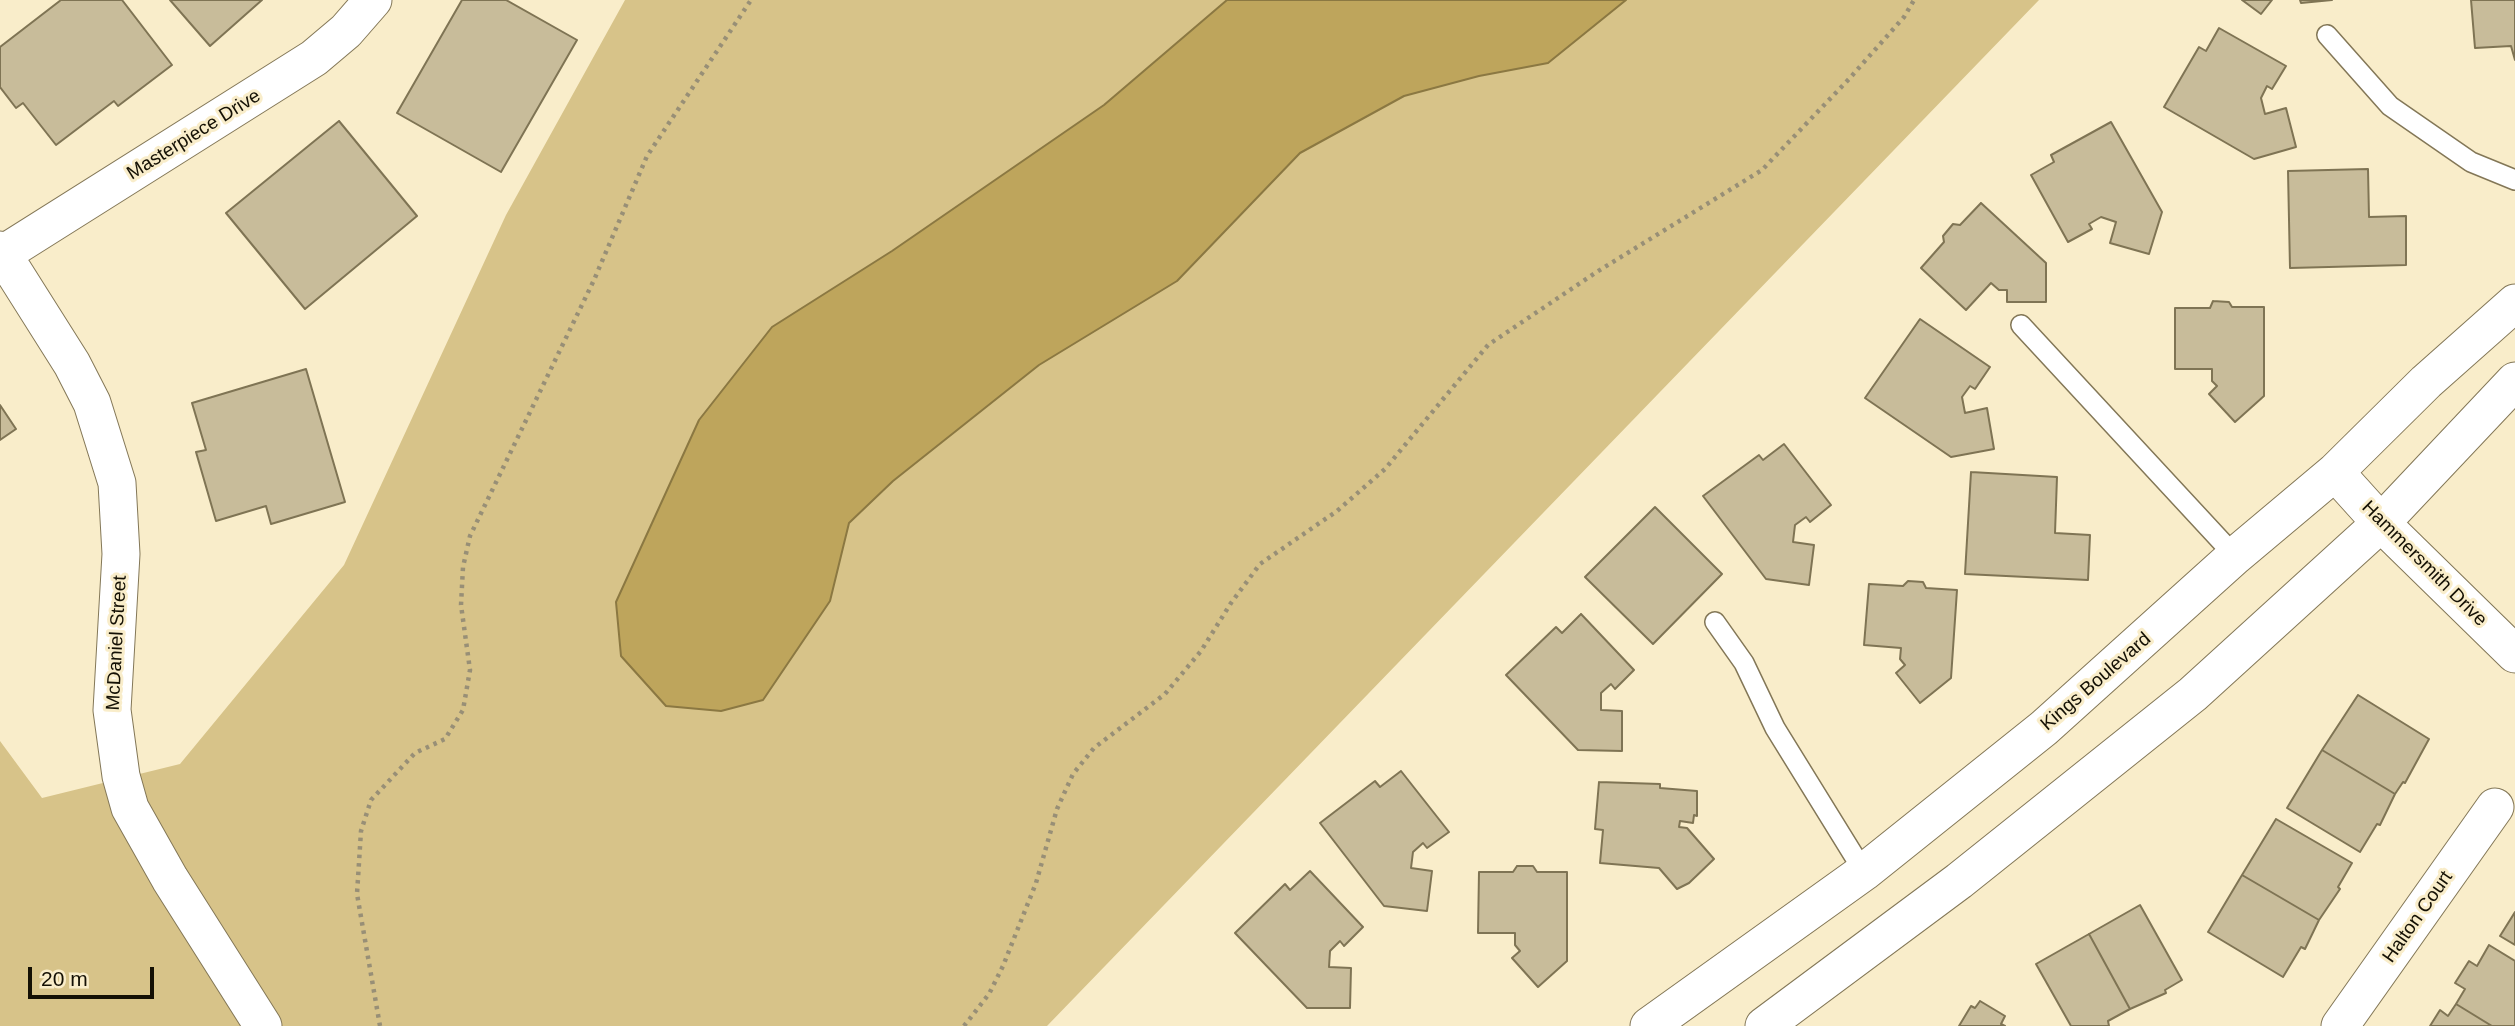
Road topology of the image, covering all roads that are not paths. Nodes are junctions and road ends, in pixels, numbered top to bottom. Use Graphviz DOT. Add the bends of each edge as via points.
graph roads {
  1 [pos="373,0"];
  2 [pos="2327,35"];
  3 [pos="2515,180"];
  4 [pos="2,252"];
  5 [pos="2515,303"];
  6 [pos="2021,325"];
  7 [pos="2515,381"];
  8 [pos="2334,472"];
  9 [pos="2381,523"];
  10 [pos="2235,556"];
  11 [pos="1715,622"];
  12 [pos="2515,654"];
  13 [pos="2495,807"];
  14 [pos="1864,872"];
  15 [pos="263,1026"];
  16 [pos="1649,1026"];
  17 [pos="1764,1026"];
  18 [pos="2340,1026"];
  1 -- 4 [label="street, Masterpiece Drive" via="314,58"];
  2 -- 3 [label="lane" via="2389,106 2471,162"];
  4 -- 15 [label="street, McDaniel Street" via="92,404 117,483 121,554 112,709 130,808"];
  5 -- 8 [label="street, Kings Boulevard"];
  6 -- 10 [label="lane"];
  7 -- 9 [label="street"];
  8 -- 9 [label="street, Hammersmith Drive"];
  8 -- 10 [label="street, Kings Boulevard"];
  9 -- 12 [label="street, Hammersmith Drive"];
  9 -- 17 [label="street" via="2193,694 1959,881"];
  10 -- 14 [label="street, Kings Boulevard" via="2044,728"];
  11 -- 14 [label="lane" via="1744,663 1775,728"];
  13 -- 18 [label="street, Halton Court"];
  14 -- 16 [label="street, Kings Boulevard"];
}
